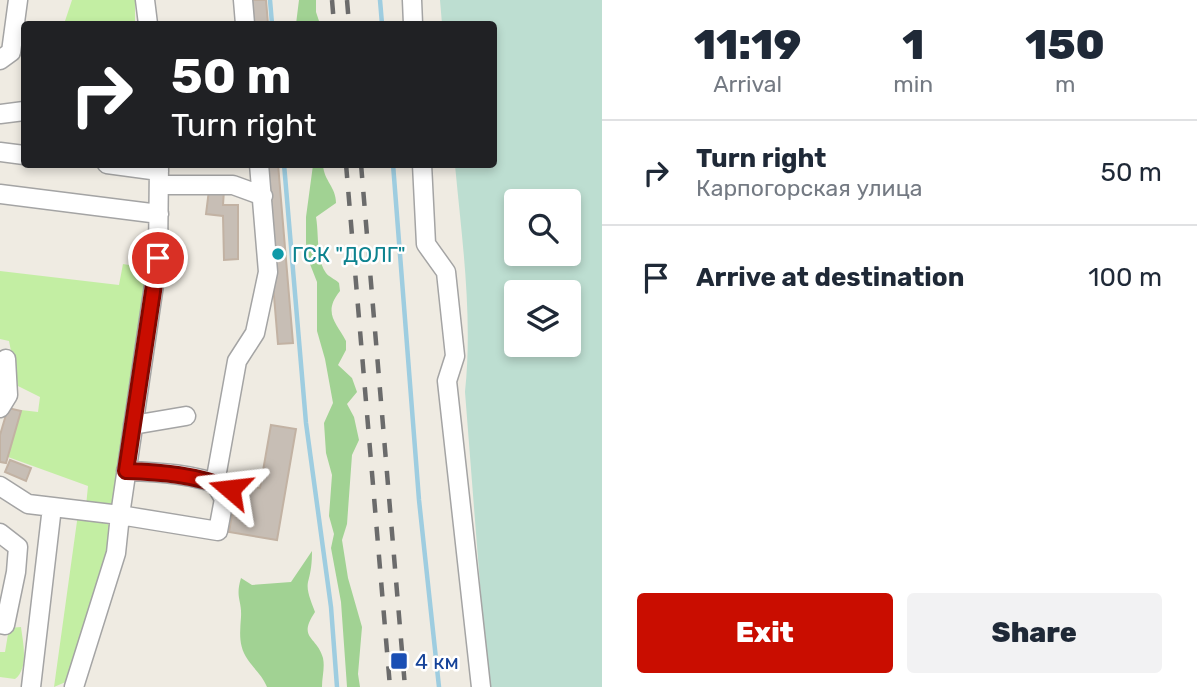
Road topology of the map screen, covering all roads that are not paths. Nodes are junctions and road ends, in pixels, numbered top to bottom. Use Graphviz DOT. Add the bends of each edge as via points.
graph roads {
  1 [pos="18,0"];
  2 [pos="145,0"];
  3 [pos="243,0"];
  4 [pos="412,0"];
  5 [pos="148,21"];
  6 [pos="245,21"];
  7 [pos="413,21"];
  8 [pos="0,60"];
  9 [pos="21,111"];
  10 [pos="0,114"];
  11 [pos="0,152"];
  12 [pos="21,155"];
  13 [pos="128,168"];
  14 [pos="260,168"];
  15 [pos="422,168"];
  16 [pos="159,174"];
  17 [pos="0,194"];
  18 [pos="263,196"];
  19 [pos="159,214"];
  20 [pos="6,359"];
  21 [pos="0,408"];
  22 [pos="186,416"];
  23 [pos="133,425"];
  24 [pos="126,471"];
  25 [pos="0,486"];
  26 [pos="222,486"];
  27 [pos="52,507"];
  28 [pos="120,515"];
  29 [pos="0,533"];
  30 [pos="0,624"];
  31 [pos="31,687"];
  32 [pos="74,687"];
  33 [pos="481,687"];
  1 -- 8 [label="lane" via="10,52"];
  2 -- 5 [label="lane"];
  3 -- 6 [label="lane"];
  4 -- 7 [label="lane"];
  9 -- 10 [label="lane"];
  11 -- 12 [label="lane"];
  13 -- 16 [label="lane"];
  14 -- 18 [label="lane"];
  15 -- 33 [label="lane" via="426,244 446,272 455,356 447,381"];
  16 -- 18 [label="lane" via="233,185"];
  16 -- 19 [label="lane"];
  17 -- 19 [label="lane"];
  18 -- 26 [label="lane" via="268,272 256,333 237,361"];
  19 -- 23 [label="lane" via="158,258"];
  20 -- 21 [label="lane" via="8,395"];
  22 -- 23 [label="lane"];
  23 -- 24 [label="lane"];
  24 -- 26 [label="lane" via="166,473"];
  24 -- 28 [label="lane"];
  25 -- 27 [label="lane" via="28,504"];
  26 -- 28 [label="lane" via="218,531"];
  27 -- 28 [label="lane"];
  27 -- 31 [label="lane"];
  28 -- 32 [label="lane" via="116,553"];
  29 -- 30 [label="lane" via="18,547 5,625"];
}
